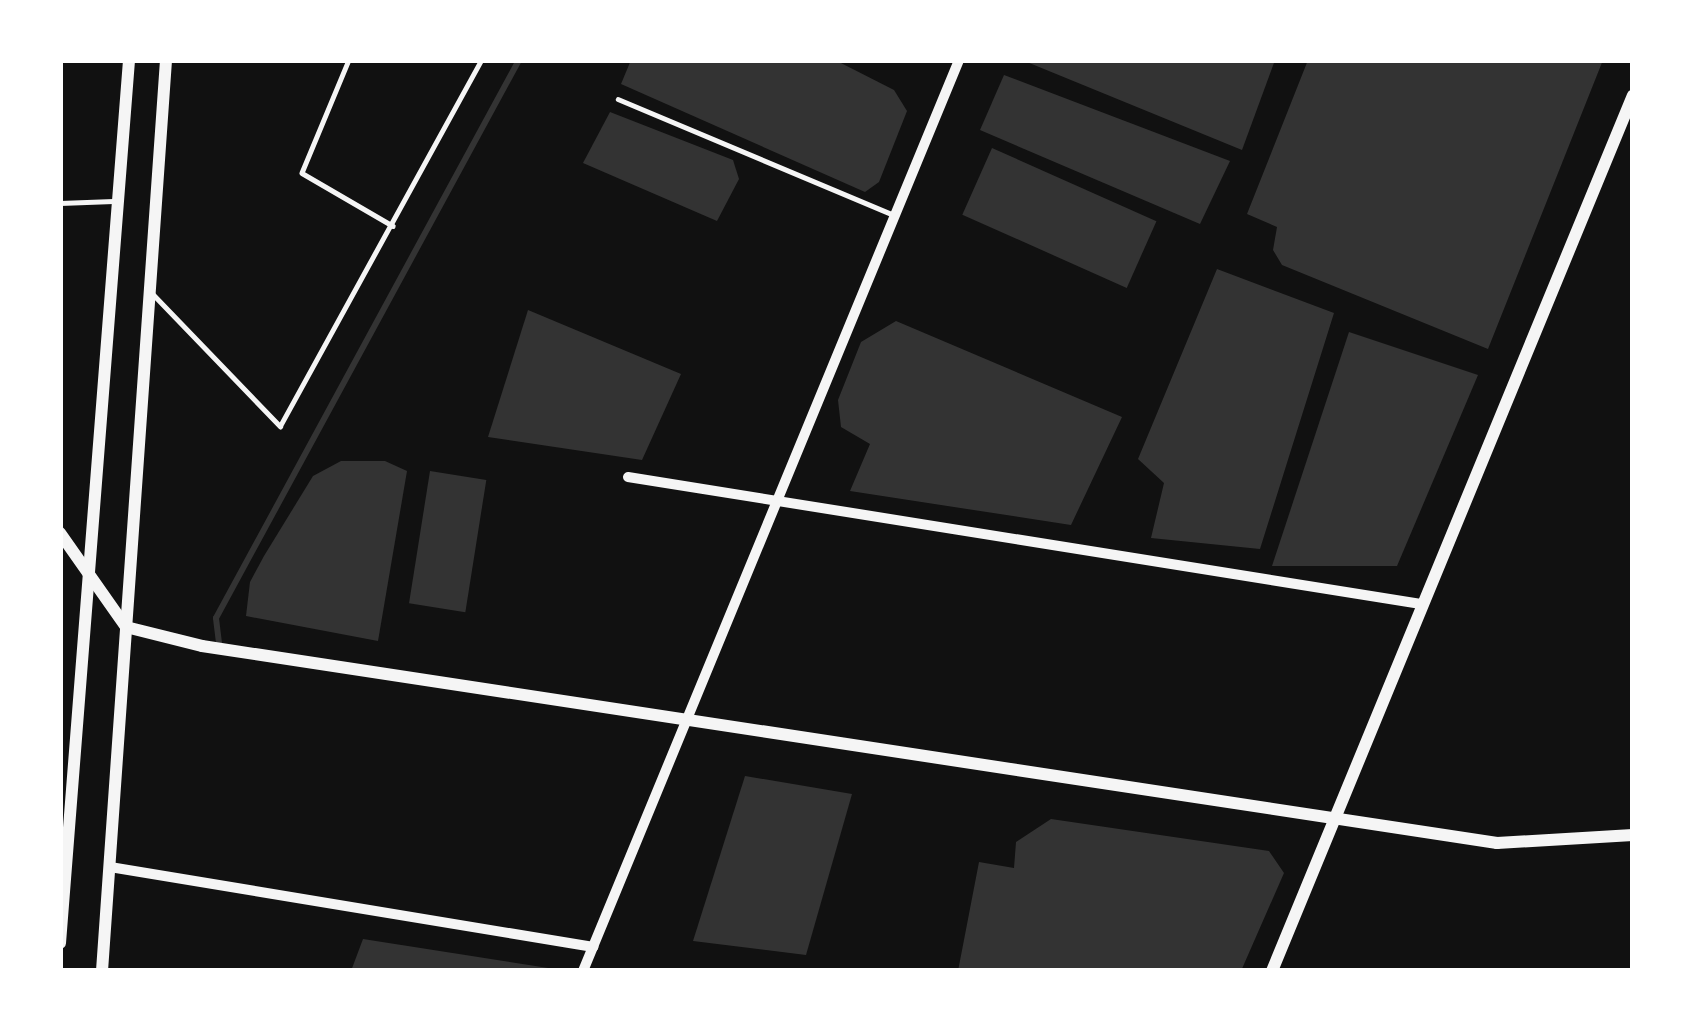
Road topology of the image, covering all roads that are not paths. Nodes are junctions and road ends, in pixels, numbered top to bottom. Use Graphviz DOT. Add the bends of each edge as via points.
graph roads {
  1 [pos="128,60"];
  2 [pos="166,60"];
  3 [pos="349,60"];
  4 [pos="481,60"];
  5 [pos="959,60"];
  6 [pos="1633,95"];
  7 [pos="618,99"];
  8 [pos="118,201"];
  9 [pos="60,203"];
  10 [pos="896,216"];
  11 [pos="392,226"];
  12 [pos="148,289"];
  13 [pos="628,477"];
  14 [pos="780,503"];
  15 [pos="60,533"];
  16 [pos="90,567"];
  17 [pos="1421,604"];
  18 [pos="126,626"];
  19 [pos="686,719"];
  20 [pos="1338,817"];
  21 [pos="1633,835"];
  22 [pos="110,867"];
  23 [pos="60,943"];
  24 [pos="593,947"];
  25 [pos="103,971"];
  26 [pos="584,971"];
  27 [pos="1272,971"];
  1 -- 8 [label="street"];
  2 -- 12 [label="street"];
  3 -- 11 [label="lane" via="302,173"];
  4 -- 11 [label="lane"];
  5 -- 10 [label="street"];
  6 -- 17 [label="street"];
  7 -- 10 [label="lane"];
  8 -- 9 [label="lane"];
  8 -- 16 [label="street"];
  10 -- 14 [label="street"];
  11 -- 12 [label="lane" via="280,426"];
  12 -- 18 [label="street"];
  13 -- 14 [label="street"];
  14 -- 17 [label="street"];
  14 -- 19 [label="street"];
  15 -- 16 [label="street"];
  16 -- 18 [label="street"];
  16 -- 23 [label="street"];
  17 -- 20 [label="street"];
  18 -- 19 [label="street" via="202,646"];
  18 -- 22 [label="street"];
  19 -- 20 [label="street"];
  19 -- 24 [label="street"];
  20 -- 21 [label="street" via="1516,844"];
  20 -- 27 [label="street"];
  22 -- 24 [label="street"];
  22 -- 25 [label="street"];
  24 -- 26 [label="street"];
}
